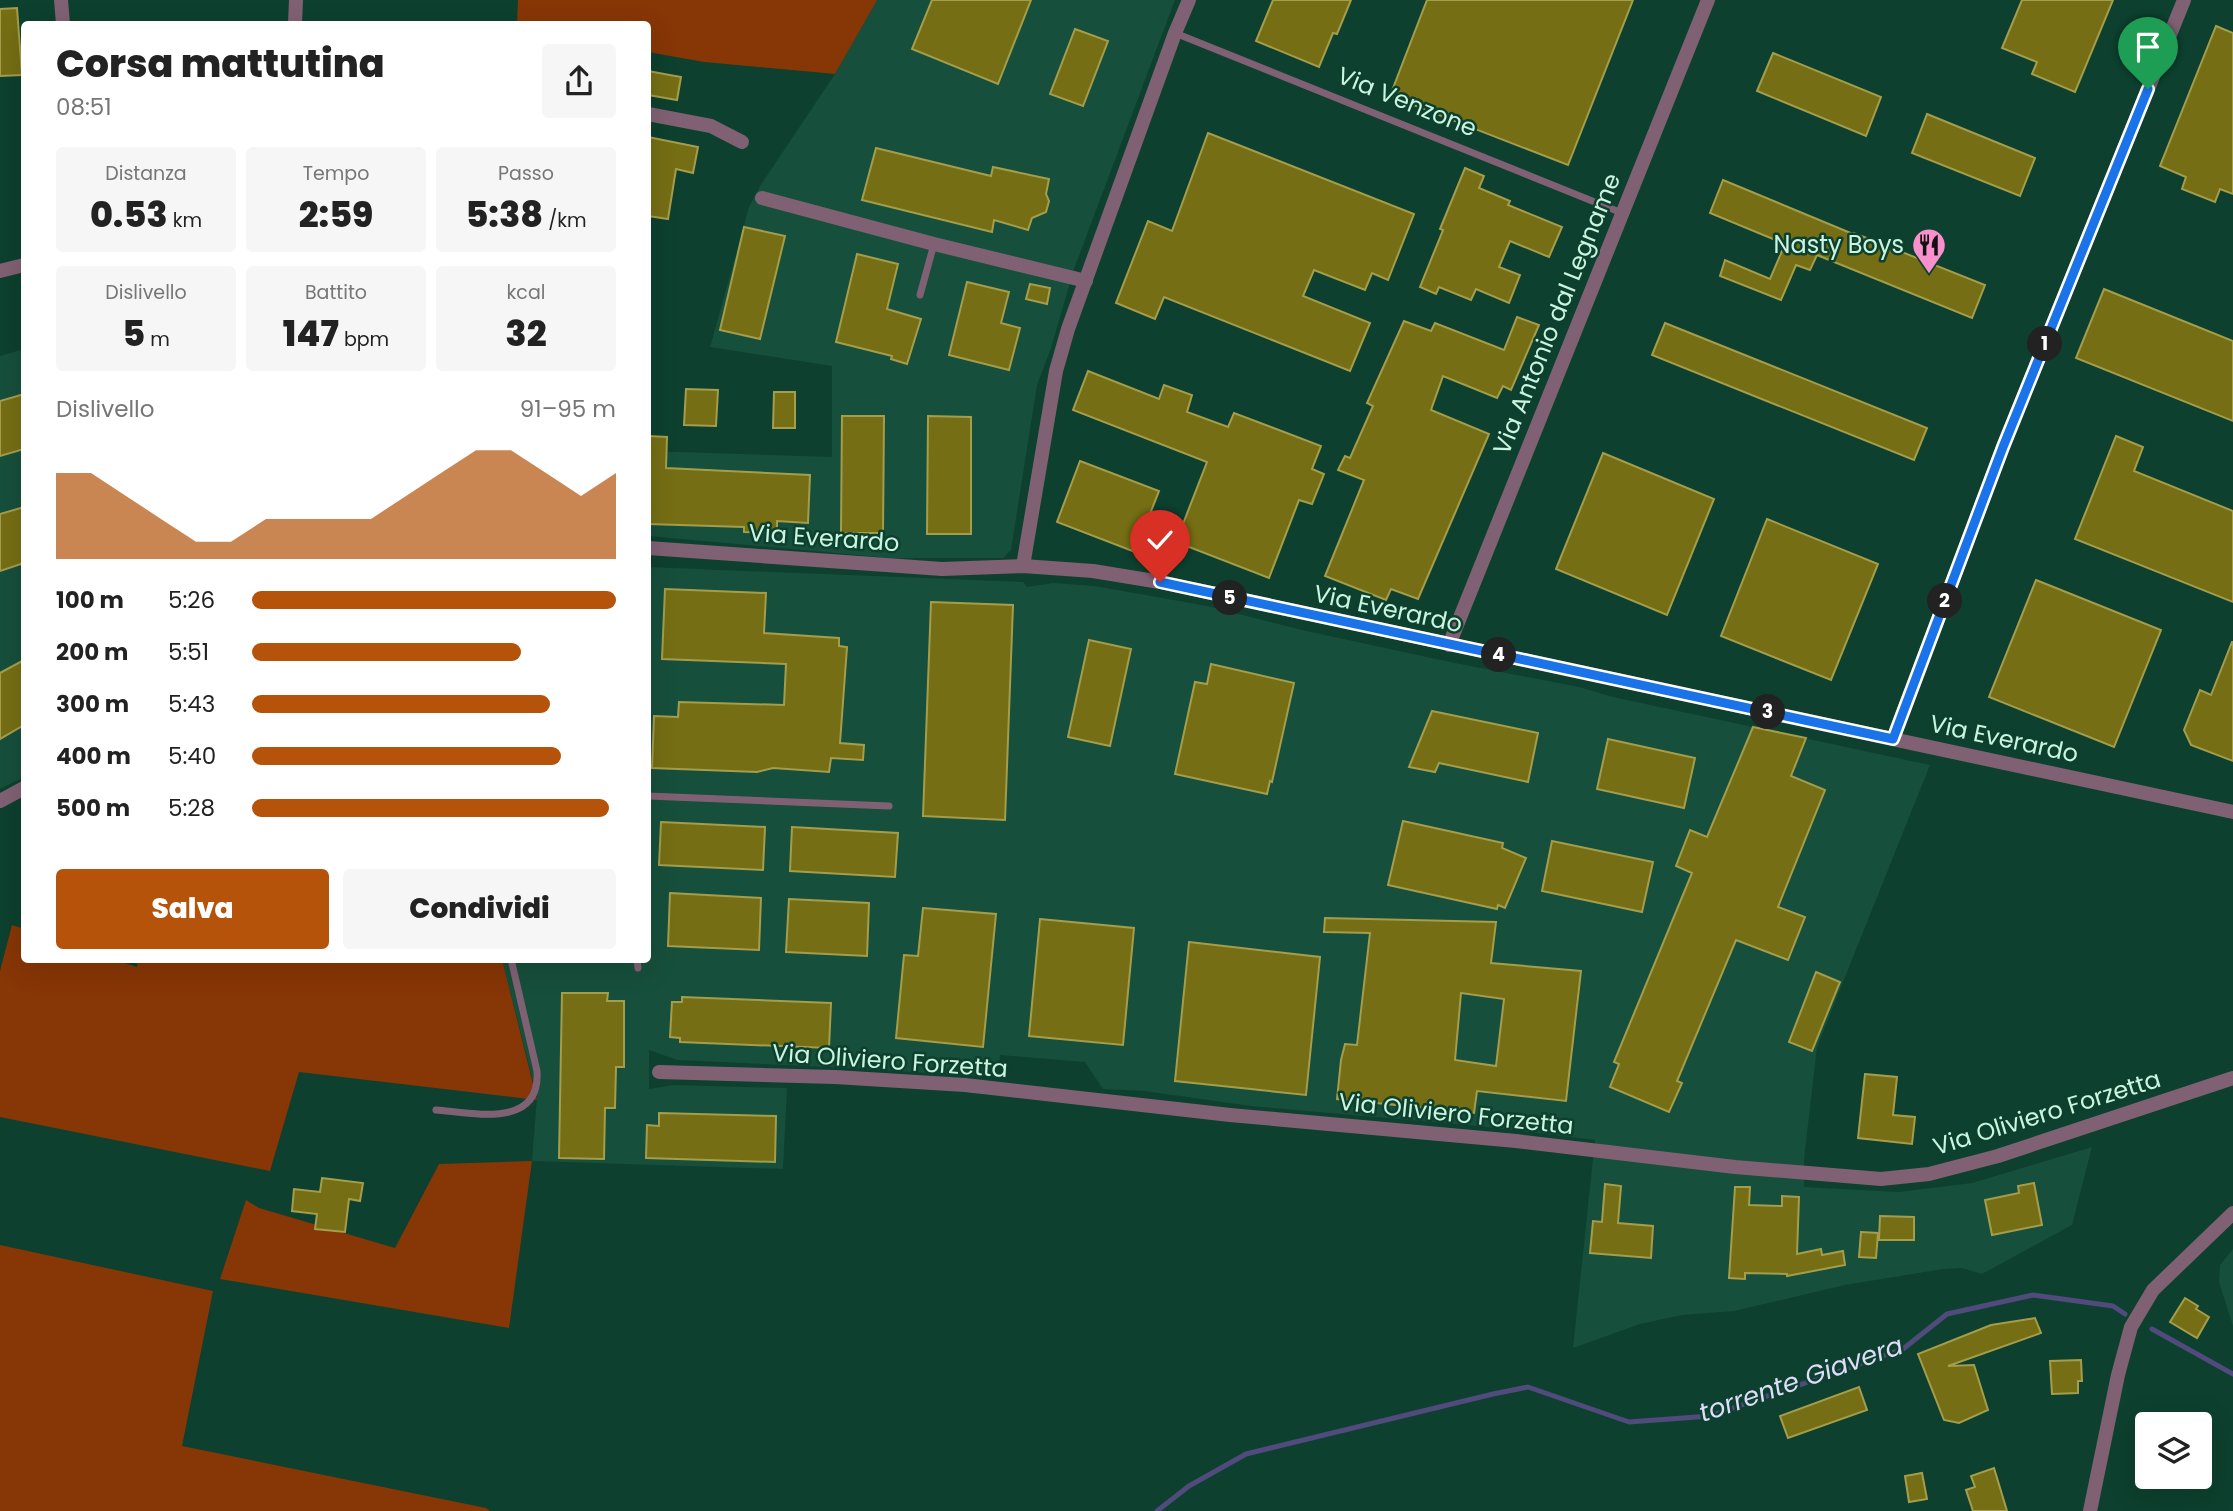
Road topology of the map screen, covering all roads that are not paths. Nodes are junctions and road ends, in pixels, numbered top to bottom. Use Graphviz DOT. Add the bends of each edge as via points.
graph roads {
  1 [pos="61,0"];
  2 [pos="296,0"];
  3 [pos="1189,0"];
  4 [pos="1708,0"];
  5 [pos="2185,0"];
  6 [pos="63,21"];
  7 [pos="295,21"];
  8 [pos="1175,33"];
  9 [pos="651,115"];
  10 [pos="742,142"];
  11 [pos="762,198"];
  12 [pos="1622,213"];
  13 [pos="934,244"];
  14 [pos="21,266"];
  15 [pos="0,271"];
  16 [pos="1086,281"];
  17 [pos="920,295"];
  18 [pos="651,548"];
  19 [pos="1023,566"];
  20 [pos="1449,645"];
  21 [pos="1893,739"];
  22 [pos="21,790"];
  23 [pos="651,796"];
  24 [pos="0,801"];
  25 [pos="890,806"];
  26 [pos="2233,812"];
  27 [pos="511,963"];
  28 [pos="637,963"];
  29 [pos="638,968"];
  30 [pos="659,1072"];
  31 [pos="2233,1078"];
  32 [pos="436,1110"];
  33 [pos="2233,1213"];
  34 [pos="2090,1511"];
  1 -- 6 [label="street"];
  2 -- 7 [label="street"];
  3 -- 8 [label="street"];
  4 -- 12 [label="street, Via Antonio dal Legname"];
  5 -- 21 [label="street" via="2003,447"];
  8 -- 12 [label="lane, Via Venzone"];
  8 -- 16 [label="street"];
  9 -- 10 [label="street" via="711,126"];
  11 -- 13 [label="street"];
  12 -- 20 [label="street, Via Antonio dal Legname"];
  13 -- 16 [label="street"];
  13 -- 17 [label="lane"];
  14 -- 15 [label="street"];
  16 -- 19 [label="street" via="1056,371"];
  18 -- 19 [label="street, Via Everardo" via="942,569"];
  19 -- 20 [label="street, Via Everardo" via="1160,582"];
  20 -- 21 [label="street, Via Everardo"];
  21 -- 26 [label="street, Via Everardo"];
  22 -- 24 [label="street"];
  23 -- 25 [label="lane"];
  27 -- 32 [label="lane" via="537,1071 533,1096 524,1107 492,1115"];
  28 -- 29 [label="lane"];
  30 -- 31 [label="street, Via Oliviero Forzetta" via="965,1085 1881,1179 1928,1174 1998,1156"];
  33 -- 34 [label="street" via="2153,1290 2131,1328"];
}
